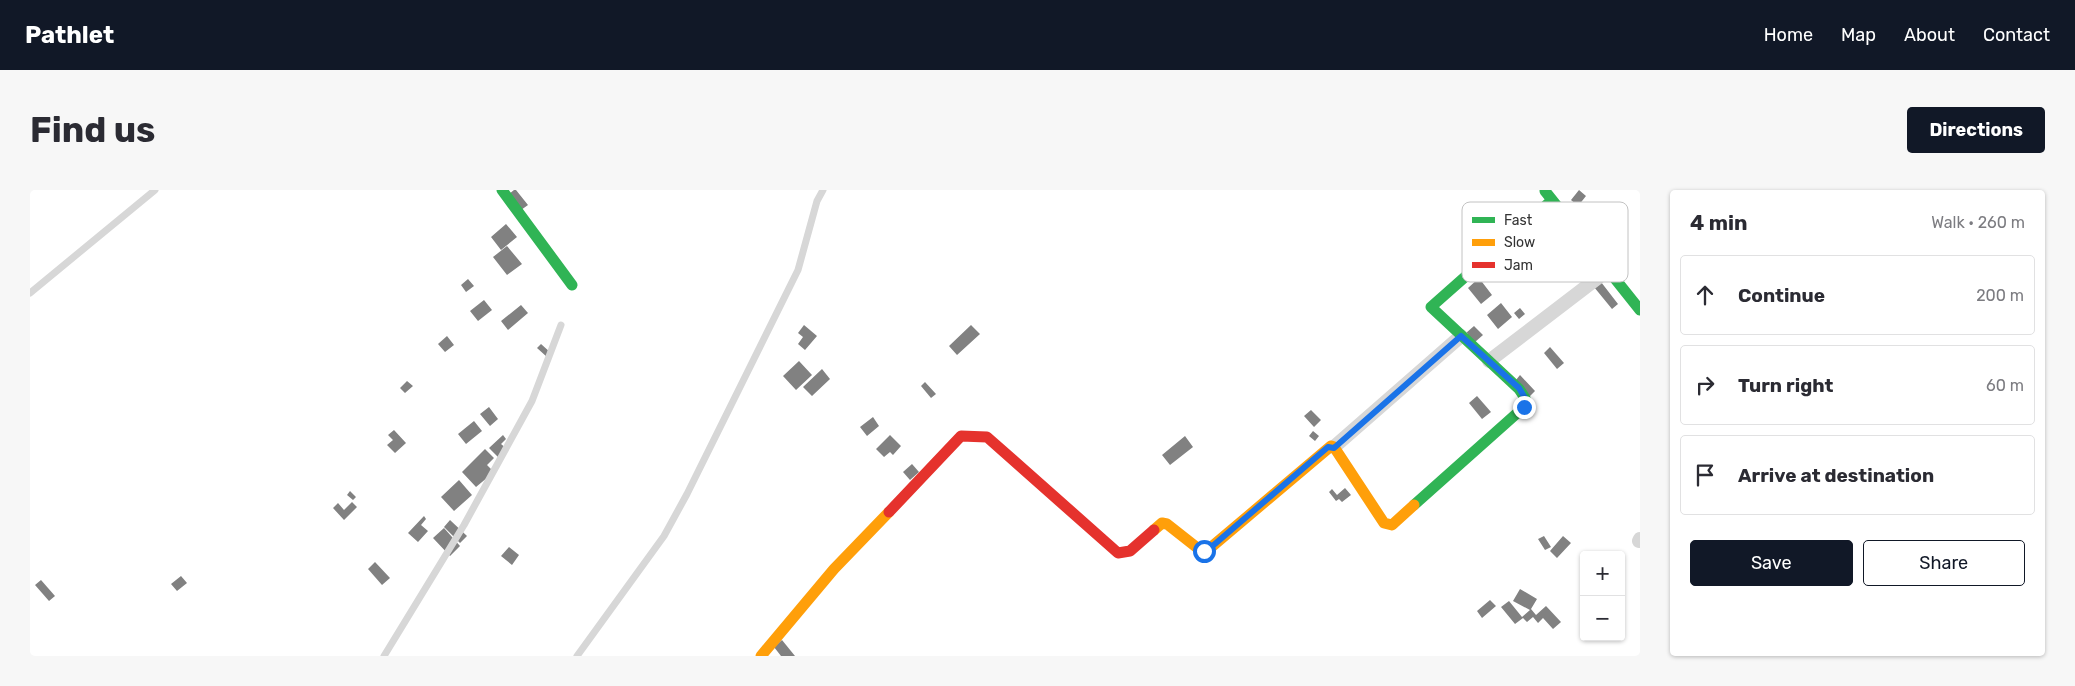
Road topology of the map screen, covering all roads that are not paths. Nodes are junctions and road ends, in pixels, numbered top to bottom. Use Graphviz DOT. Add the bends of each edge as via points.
graph roads {
  1 [pos="155,190"];
  2 [pos="502,190"];
  3 [pos="823,190"];
  4 [pos="1544,190"];
  5 [pos="1552,200"];
  6 [pos="1550,202"];
  7 [pos="1462,280"];
  8 [pos="1592,282"];
  9 [pos="1618,282"];
  10 [pos="572,285"];
  11 [pos="30,293"];
  12 [pos="1640,310"];
  13 [pos="561,325"];
  14 [pos="1461,336"];
  15 [pos="1489,360"];
  16 [pos="1334,448"];
  17 [pos="384,656"];
  18 [pos="577,656"];
  19 [pos="761,656"];
  1 -- 11 [label="lane"];
  2 -- 10 [label="street"];
  3 -- 18 [label="lane" via="798,270 687,494 664,536"];
  4 -- 5 [label="street"];
  5 -- 6 [label="street"];
  7 -- 14 [label="street" via="1431,307"];
  8 -- 15 [label="street"];
  9 -- 12 [label="street"];
  13 -- 17 [label="lane" via="532,401 464,525"];
  14 -- 15 [label="street"];
  14 -- 16 [label="street"];
  15 -- 16 [label="street" via="1519,388 1525,398 1524,407 1392,525 1384,523"];
  16 -- 19 [label="street" via="1328,447 1209,549 1200,550 1162,523 1124,553 1118,553 987,437 961,436 834,569"];
}
